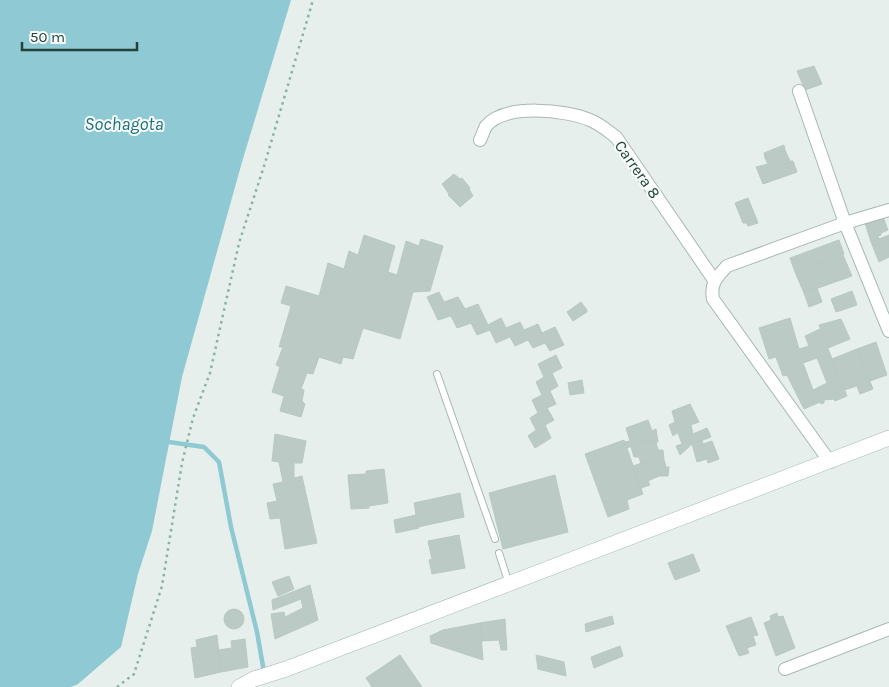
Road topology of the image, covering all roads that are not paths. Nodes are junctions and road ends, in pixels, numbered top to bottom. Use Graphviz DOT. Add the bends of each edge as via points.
graph roads {
  1 [pos="799,91"];
  2 [pos="480,140"];
  3 [pos="889,210"];
  4 [pos="845,223"];
  5 [pos="714,280"];
  6 [pos="889,331"];
  7 [pos="438,374"];
  8 [pos="889,438"];
  9 [pos="830,462"];
  10 [pos="495,539"];
  11 [pos="499,552"];
  12 [pos="509,584"];
  13 [pos="889,629"];
  14 [pos="785,669"];
  15 [pos="239,687"];
  1 -- 4 [label="street"];
  2 -- 5 [label="street, Carrera 8" via="486,126 510,112 546,110 590,120 606,129 616,137"];
  3 -- 4 [label="street"];
  4 -- 5 [label="street" via="727,266"];
  4 -- 6 [label="street"];
  5 -- 9 [label="street" via="713,299"];
  7 -- 10 [label="lane"];
  8 -- 9 [label="main road"];
  9 -- 12 [label="main road"];
  11 -- 12 [label="lane"];
  12 -- 15 [label="main road"];
  13 -- 14 [label="street"];
}
